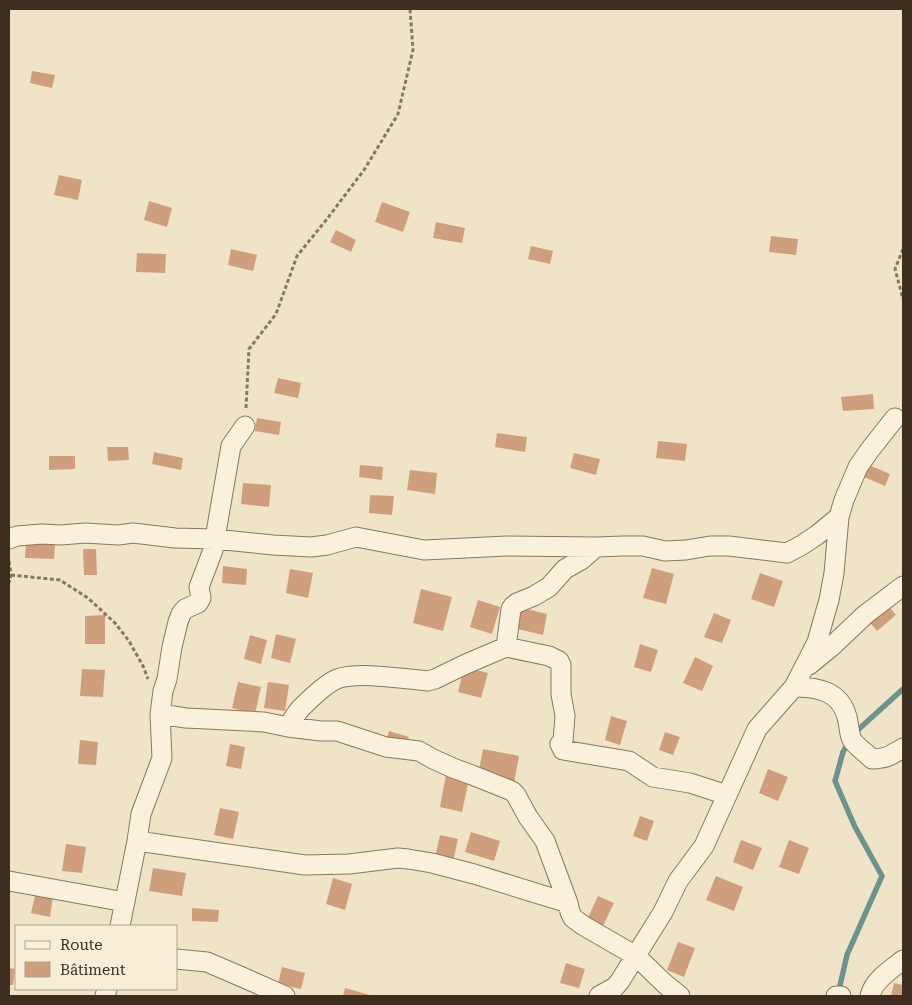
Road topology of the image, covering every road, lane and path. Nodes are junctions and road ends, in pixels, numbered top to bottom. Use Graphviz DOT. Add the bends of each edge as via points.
graph roads {
  1 [pos="410,9"];
  2 [pos="903,249"];
  3 [pos="903,299"];
  4 [pos="895,418"];
  5 [pos="245,426"];
  6 [pos="839,517"];
  7 [pos="9,539"];
  8 [pos="215,540"];
  9 [pos="596,546"];
  10 [pos="9,561"];
  11 [pos="11,575"];
  12 [pos="9,583"];
  13 [pos="903,586"];
  14 [pos="506,647"];
  15 [pos="798,679"];
  16 [pos="149,682"];
  17 [pos="160,714"];
  18 [pos="288,727"];
  19 [pos="903,748"];
  20 [pos="727,796"];
  21 [pos="137,841"];
  22 [pos="9,881"];
  23 [pos="125,902"];
  24 [pos="568,904"];
  25 [pos="120,925"];
  26 [pos="636,956"];
  27 [pos="178,959"];
  28 [pos="903,960"];
  29 [pos="285,996"];
  30 [pos="599,996"];
  31 [pos="680,996"];
  32 [pos="836,996"];
  33 [pos="841,996"];
  34 [pos="870,996"];
  1 -- 5 [label="path" via="413,50 398,114 364,170 298,256 276,314 249,349"];
  2 -- 3 [label="path" via="895,270"];
  4 -- 6 [label="street" via="858,467"];
  5 -- 8 [label="street" via="231,446"];
  6 -- 9 [label="street" via="818,535 787,553 729,546 665,551 643,546"];
  6 -- 15 [label="street" via="829,600 817,642"];
  7 -- 8 [label="street" via="42,534 134,533"];
  8 -- 9 [label="street" via="311,546 356,537 424,550"];
  8 -- 17 [label="street" via="199,587 201,598 185,609 178,622"];
  9 -- 14 [label="street" via="565,569 549,587 513,606"];
  10 -- 11 [label="path"];
  11 -- 12 [label="path"];
  11 -- 16 [label="path" via="60,580 88,598 129,641 144,666"];
  13 -- 15 [label="street" via="866,614"];
  14 -- 18 [label="street" via="428,681 380,676 335,679 300,708"];
  14 -- 20 [label="street" via="559,661 565,716 560,744 563,750 629,761 653,777 690,783"];
  15 -- 19 [label="street" via="837,699 846,715 851,738 872,759 884,759"];
  15 -- 20 [label="street" via="757,729"];
  17 -- 18 [label="street" via="264,722"];
  17 -- 21 [label="street" via="162,758 141,814"];
  18 -- 24 [label="street" via="337,731 386,748 419,751 512,791 545,841"];
  20 -- 26 [label="street" via="704,846 678,881"];
  21 -- 23 [label="street"];
  21 -- 24 [label="street" via="305,865 408,859 474,874"];
  22 -- 23 [label="street"];
  23 -- 25 [label="street"];
  24 -- 26 [label="street" via="573,918"];
  26 -- 30 [label="street" via="615,987"];
  26 -- 31 [label="street"];
  27 -- 29 [label="street" via="207,962"];
  28 -- 34 [label="street" via="875,984"];
  32 -- 33 [label="street"];
}
